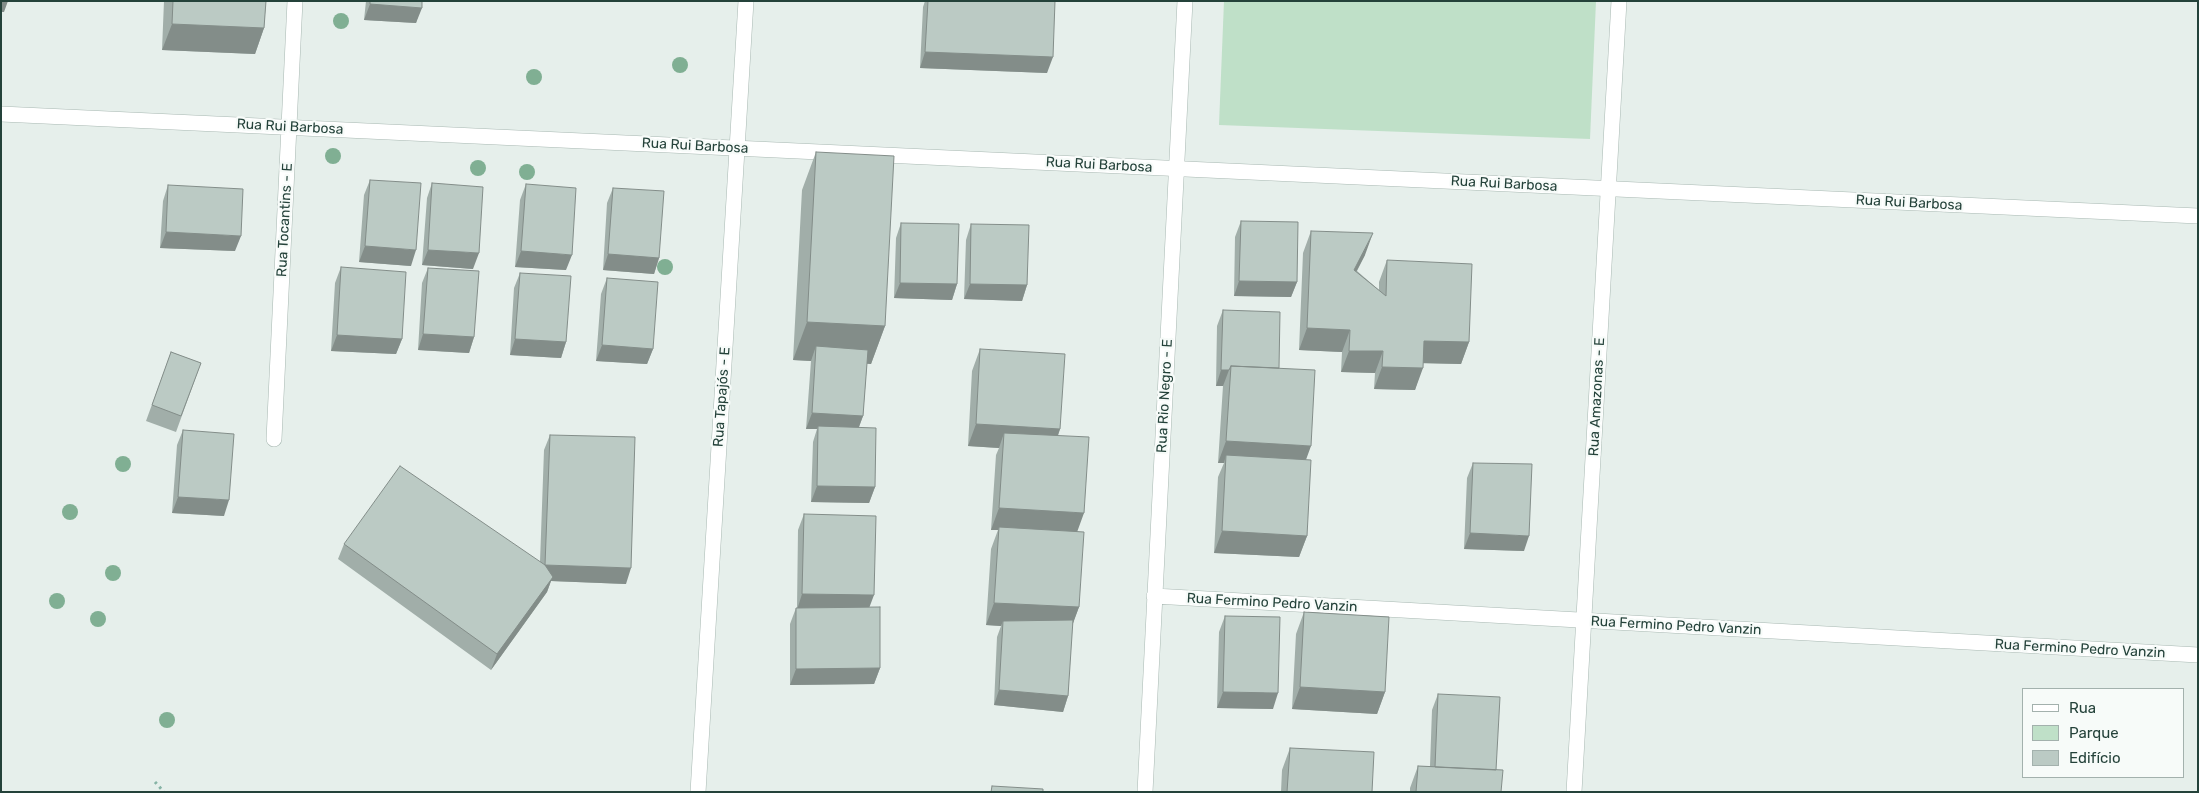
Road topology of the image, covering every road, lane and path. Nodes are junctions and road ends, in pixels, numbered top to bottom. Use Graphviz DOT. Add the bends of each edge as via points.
graph roads {
  1 [pos="295,1"];
  2 [pos="746,1"];
  3 [pos="1185,1"];
  4 [pos="1619,1"];
  5 [pos="1,114"];
  6 [pos="290,128"];
  7 [pos="737,148"];
  8 [pos="1176,169"];
  9 [pos="1608,189"];
  10 [pos="2198,216"];
  11 [pos="274,439"];
  12 [pos="1154,596"];
  13 [pos="1584,621"];
  14 [pos="2198,655"];
  15 [pos="155,782"];
  16 [pos="164,792"];
  17 [pos="698,792"];
  18 [pos="1145,792"];
  19 [pos="1574,792"];
  1 -- 6 [label="street, Rua Tocantins - E"];
  2 -- 7 [label="street, Rua Tapajós - E"];
  3 -- 8 [label="street, Rua Rio Negro - E"];
  4 -- 9 [label="street, Rua Amazonas - E"];
  5 -- 6 [label="street, Rua Rui Barbosa"];
  6 -- 7 [label="street, Rua Rui Barbosa"];
  6 -- 11 [label="street, Rua Tocantins - E"];
  7 -- 8 [label="street, Rua Rui Barbosa"];
  7 -- 17 [label="street, Rua Tapajós - E"];
  8 -- 9 [label="street, Rua Rui Barbosa"];
  8 -- 12 [label="street, Rua Rio Negro - E"];
  9 -- 10 [label="street, Rua Rui Barbosa"];
  9 -- 13 [label="street, Rua Amazonas - E"];
  12 -- 13 [label="street, Rua Fermino Pedro Vanzin"];
  12 -- 18 [label="street, Rua Rio Negro - E"];
  13 -- 14 [label="street, Rua Fermino Pedro Vanzin"];
  13 -- 19 [label="street, Rua Amazonas - E"];
  15 -- 16 [label="path"];
}
